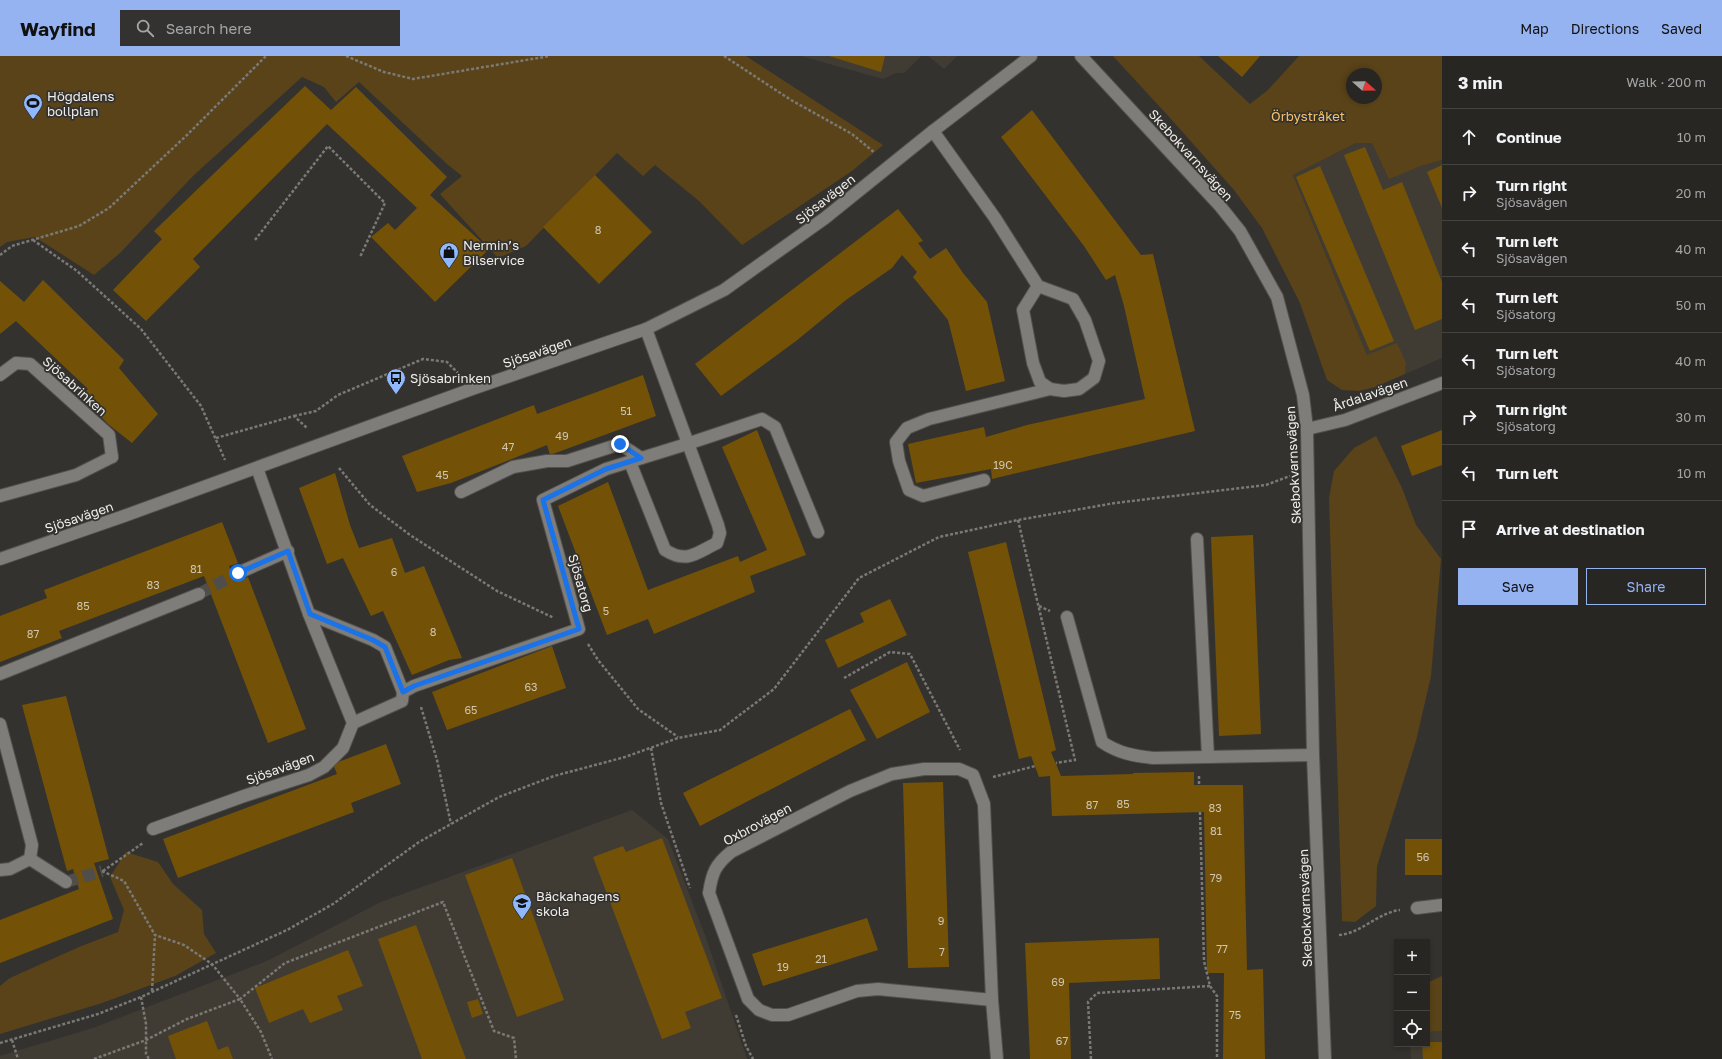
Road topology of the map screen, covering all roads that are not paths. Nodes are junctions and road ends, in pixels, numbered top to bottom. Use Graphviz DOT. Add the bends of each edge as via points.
graph roads {
  1 [pos="1031,56"];
  2 [pos="1081,56"];
  3 [pos="932,131"];
  4 [pos="1038,286"];
  5 [pos="646,329"];
  6 [pos="0,375"];
  7 [pos="1442,383"];
  8 [pos="1050,389"];
  9 [pos="1307,429"];
  10 [pos="687,444"];
  11 [pos="635,460"];
  12 [pos="257,468"];
  13 [pos="984,480"];
  14 [pos="461,492"];
  15 [pos="0,496"];
  16 [pos="818,532"];
  17 [pos="1197,539"];
  18 [pos="288,551"];
  19 [pos="0,559"];
  20 [pos="238,573"];
  21 [pos="199,594"];
  22 [pos="310,614"];
  23 [pos="1067,617"];
  24 [pos="0,674"];
  25 [pos="403,692"];
  26 [pos="353,723"];
  27 [pos="0,724"];
  28 [pos="1313,755"];
  29 [pos="1208,757"];
  30 [pos="152,829"];
  31 [pos="30,859"];
  32 [pos="0,870"];
  33 [pos="66,882"];
  34 [pos="1442,905"];
  35 [pos="1417,908"];
  36 [pos="992,1000"];
  37 [pos="997,1059"];
  38 [pos="1325,1059"];
  1 -- 3 [label="street, Sjösavägen"];
  2 -- 9 [label="street, Skebokvarnsvägen" via="1220,206 1240,231 1277,297 1303,395"];
  3 -- 4 [label="street" via="995,218"];
  3 -- 5 [label="street, Sjösavägen" via="825,218 724,290"];
  4 -- 8 [label="street" via="1024,310 1033,363 1040,382"];
  4 -- 8 [label="street" via="1073,299 1085,320 1099,361 1094,378 1079,389"];
  5 -- 10 [label="street"];
  5 -- 12 [label="street, Sjösavägen" via="472,389"];
  6 -- 15 [label="street, Sjösabrinken" via="16,363 30,364 109,435 112,457 76,474"];
  7 -- 9 [label="street, Årdalavägen" via="1345,420"];
  8 -- 13 [label="street" via="929,419 907,428 896,442 899,461 909,490 923,496"];
  9 -- 28 [label="street, Skebokvarnsvägen"];
  10 -- 11 [label="street, Sjösatorg"];
  10 -- 11 [label="street" via="720,533 717,543 687,557 675,556 665,550"];
  10 -- 16 [label="street, Sjösatorg" via="762,419 775,427"];
  11 -- 14 [label="street" via="620,444 567,461 546,461 513,467"];
  11 -- 25 [label="street, Sjösatorg" via="606,469 543,500 579,629"];
  12 -- 18 [label="street"];
  12 -- 19 [label="street, Sjösavägen"];
  17 -- 29 [label="street"];
  18 -- 20 [label="street"];
  18 -- 22 [label="street"];
  21 -- 24 [label="street"];
  22 -- 25 [label="street" via="385,647"];
  22 -- 26 [label="street"];
  23 -- 29 [label="street" via="1102,742 1113,750 1128,755 1153,758"];
  25 -- 26 [label="street, Sjösatorg" via="402,702"];
  26 -- 30 [label="street, Sjösavägen" via="342,748 324,767 309,775"];
  27 -- 31 [label="street" via="32,845"];
  28 -- 29 [label="street"];
  28 -- 38 [label="street, Skebokvarnsvägen"];
  31 -- 32 [label="street" via="10,869"];
  31 -- 33 [label="street"];
  34 -- 35 [label="street"];
  36 -- 36 [label="street, Oxbrovägen" via="984,804 973,775 959,769 924,769 892,774 850,791 731,852 719,862 711,876 709,893 748,999 759,1010 772,1015 788,1015 857,991 878,989"];
  36 -- 37 [label="street"];
}
